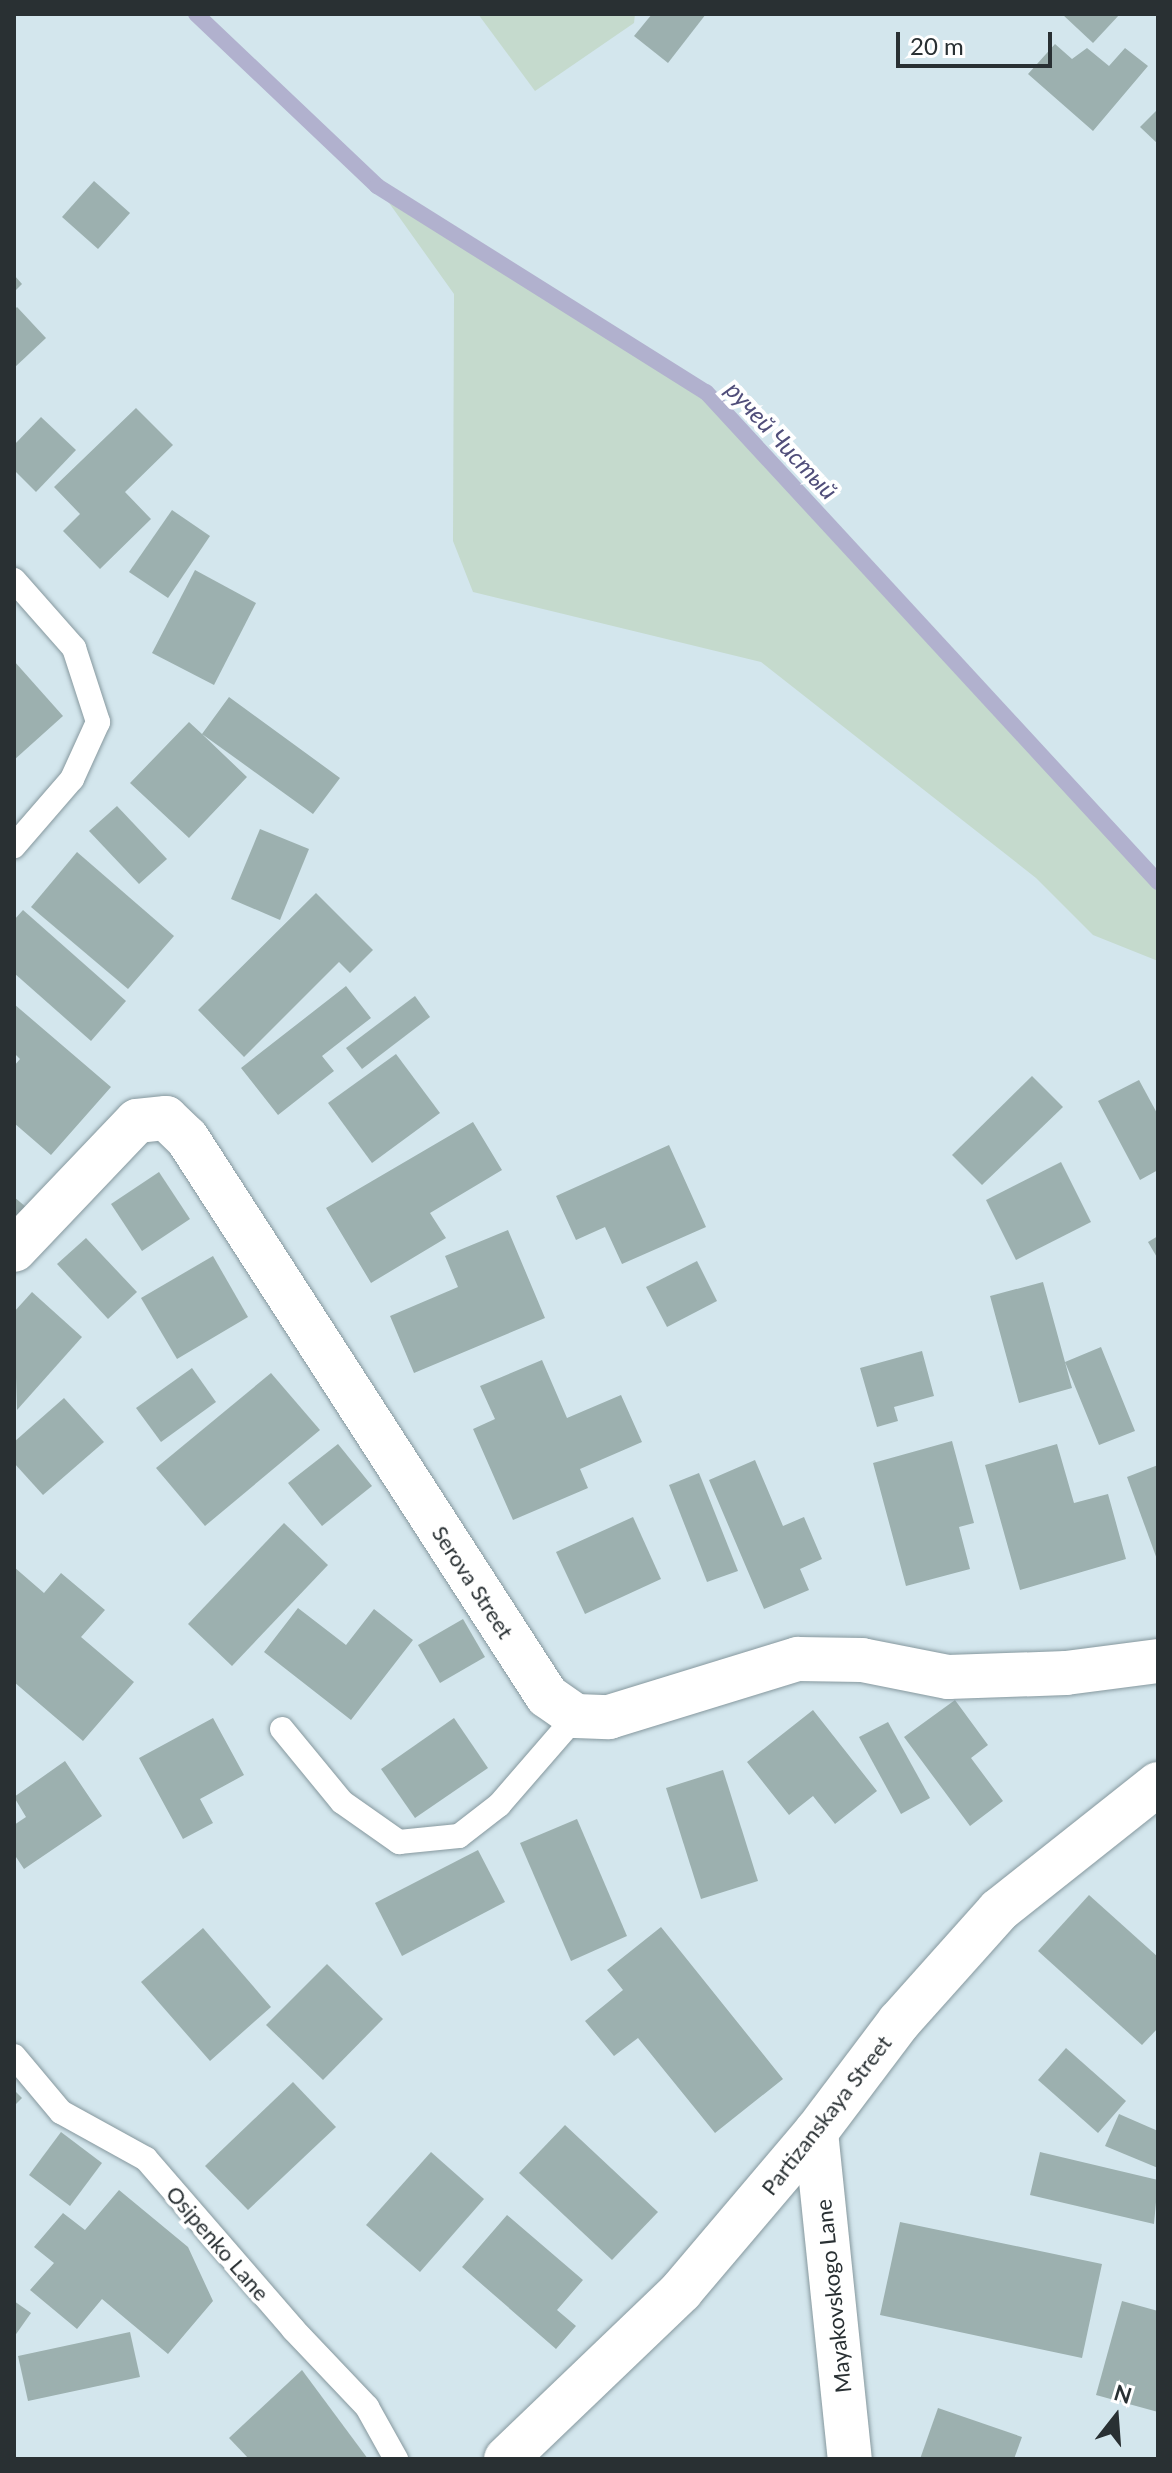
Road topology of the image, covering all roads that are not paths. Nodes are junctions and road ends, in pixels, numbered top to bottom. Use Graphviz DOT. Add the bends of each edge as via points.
graph roads {
  1 [pos="14,580"];
  2 [pos="14,846"];
  3 [pos="14,1250"];
  4 [pos="1158,1661"];
  5 [pos="576,1716"];
  6 [pos="282,1729"];
  7 [pos="1158,1784"];
  8 [pos="14,2056"];
  9 [pos="816,2132"];
  10 [pos="396,2459"];
  11 [pos="506,2459"];
  12 [pos="850,2459"];
  1 -- 2 [label="lane" via="74,648 98,722 72,779"];
  3 -- 5 [label="street, Serova Street" via="137,1121 166,1118 187,1138 547,1696"];
  4 -- 5 [label="street" via="1066,1673 948,1677 862,1660 798,1659 609,1717"];
  5 -- 6 [label="lane" via="499,1805 459,1836 399,1842 342,1802"];
  7 -- 9 [label="street, Partizanskaya Street" via="999,1910 899,2022"];
  8 -- 10 [label="lane, Osipenko Lane" via="61,2112 146,2159 367,2407"];
  9 -- 11 [label="street, Partizanskaya Street" via="681,2291"];
  9 -- 12 [label="street, Mayakovskogo Lane"];
}
